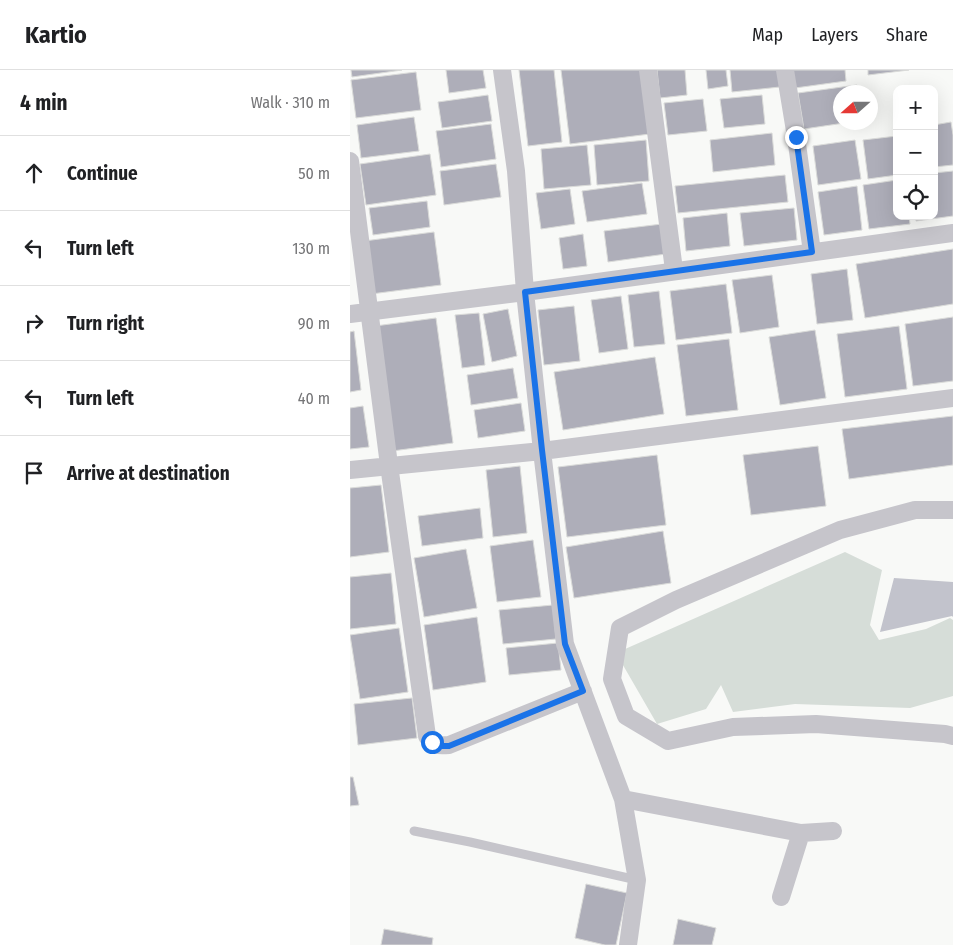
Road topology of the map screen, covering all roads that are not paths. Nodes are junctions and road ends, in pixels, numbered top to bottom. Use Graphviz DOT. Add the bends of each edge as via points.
graph roads {
  1 [pos="502,70"];
  2 [pos="648,70"];
  3 [pos="785,70"];
  4 [pos="350,161"];
  5 [pos="953,232"];
  6 [pos="812,252"];
  7 [pos="674,270"];
  8 [pos="525,292"];
  9 [pos="369,311"];
  10 [pos="350,314"];
  11 [pos="953,398"];
  12 [pos="542,450"];
  13 [pos="389,465"];
  14 [pos="350,470"];
  15 [pos="953,510"];
  16 [pos="583,691"];
  17 [pos="953,736"];
  18 [pos="623,799"];
  19 [pos="414,831"];
  20 [pos="833,831"];
  21 [pos="801,834"];
  22 [pos="637,880"];
  23 [pos="782,897"];
  24 [pos="628,945"];
  1 -- 8 [label="street" via="516,171"];
  2 -- 7 [label="street"];
  3 -- 6 [label="street"];
  4 -- 9 [label="street"];
  5 -- 6 [label="street"];
  6 -- 7 [label="street"];
  7 -- 8 [label="street"];
  8 -- 9 [label="street"];
  8 -- 12 [label="street"];
  9 -- 10 [label="street"];
  9 -- 13 [label="street"];
  11 -- 12 [label="street"];
  12 -- 13 [label="street"];
  12 -- 16 [label="street" via="565,644"];
  13 -- 14 [label="street"];
  13 -- 16 [label="street" via="427,736 432,742 449,746"];
  15 -- 17 [label="street" via="915,510 840,530 676,600 620,628 612,679 626,716 668,741 733,727 816,724"];
  16 -- 18 [label="street"];
  18 -- 21 [label="street"];
  18 -- 22 [label="street"];
  19 -- 22 [label="lane"];
  20 -- 21 [label="street"];
  21 -- 23 [label="street"];
  22 -- 24 [label="street"];
}
